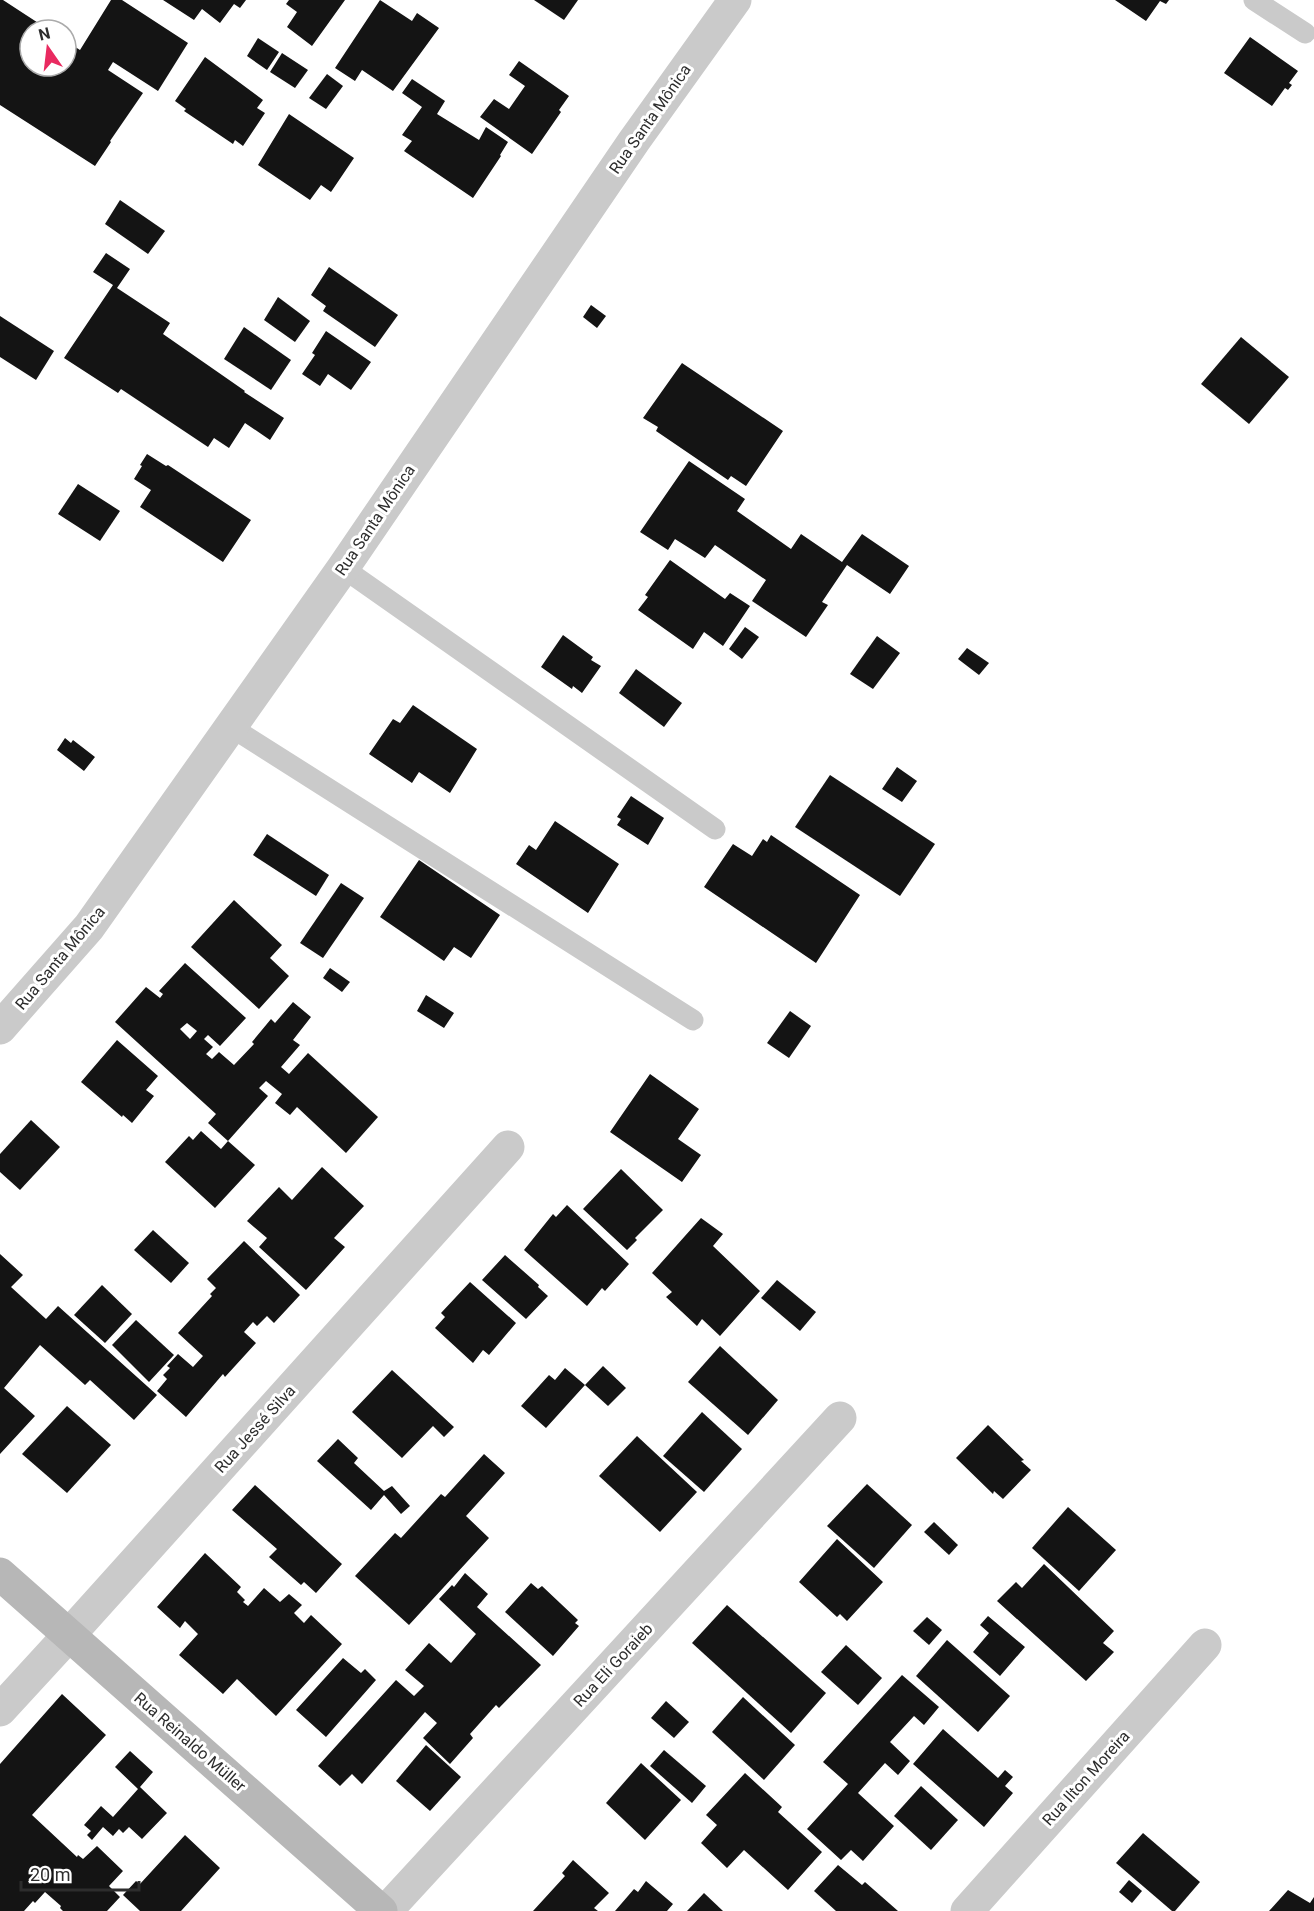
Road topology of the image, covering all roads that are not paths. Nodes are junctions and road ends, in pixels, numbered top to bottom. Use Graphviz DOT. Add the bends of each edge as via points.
graph roads {
  1 [pos="735,0"];
  2 [pos="1254,0"];
  3 [pos="1305,33"];
  4 [pos="343,568"];
  5 [pos="231,727"];
  6 [pos="715,829"];
  7 [pos="693,1020"];
  8 [pos="0,1028"];
  9 [pos="508,1147"];
  10 [pos="840,1418"];
  11 [pos="0,1574"];
  12 [pos="69,1635"];
  13 [pos="1205,1645"];
  14 [pos="0,1710"];
  15 [pos="383,1911"];
  16 [pos="967,1911"];
  1 -- 4 [label="street, Rua Santa Mônica" via="634,141"];
  2 -- 3 [label="lane"];
  4 -- 5 [label="street, Rua Santa Mônica"];
  4 -- 6 [label="lane"];
  5 -- 7 [label="lane"];
  5 -- 8 [label="street, Rua Santa Mônica" via="89,927"];
  9 -- 12 [label="street, Rua Jessé Silva"];
  10 -- 15 [label="street, Rua Eli Goraieb"];
  11 -- 12 [label="street, Rua Reinaldo Müller"];
  12 -- 14 [label="street, Rua Jessé Silva"];
  12 -- 15 [label="street, Rua Reinaldo Müller"];
  13 -- 16 [label="street, Rua Ilton Moreira"];
}
